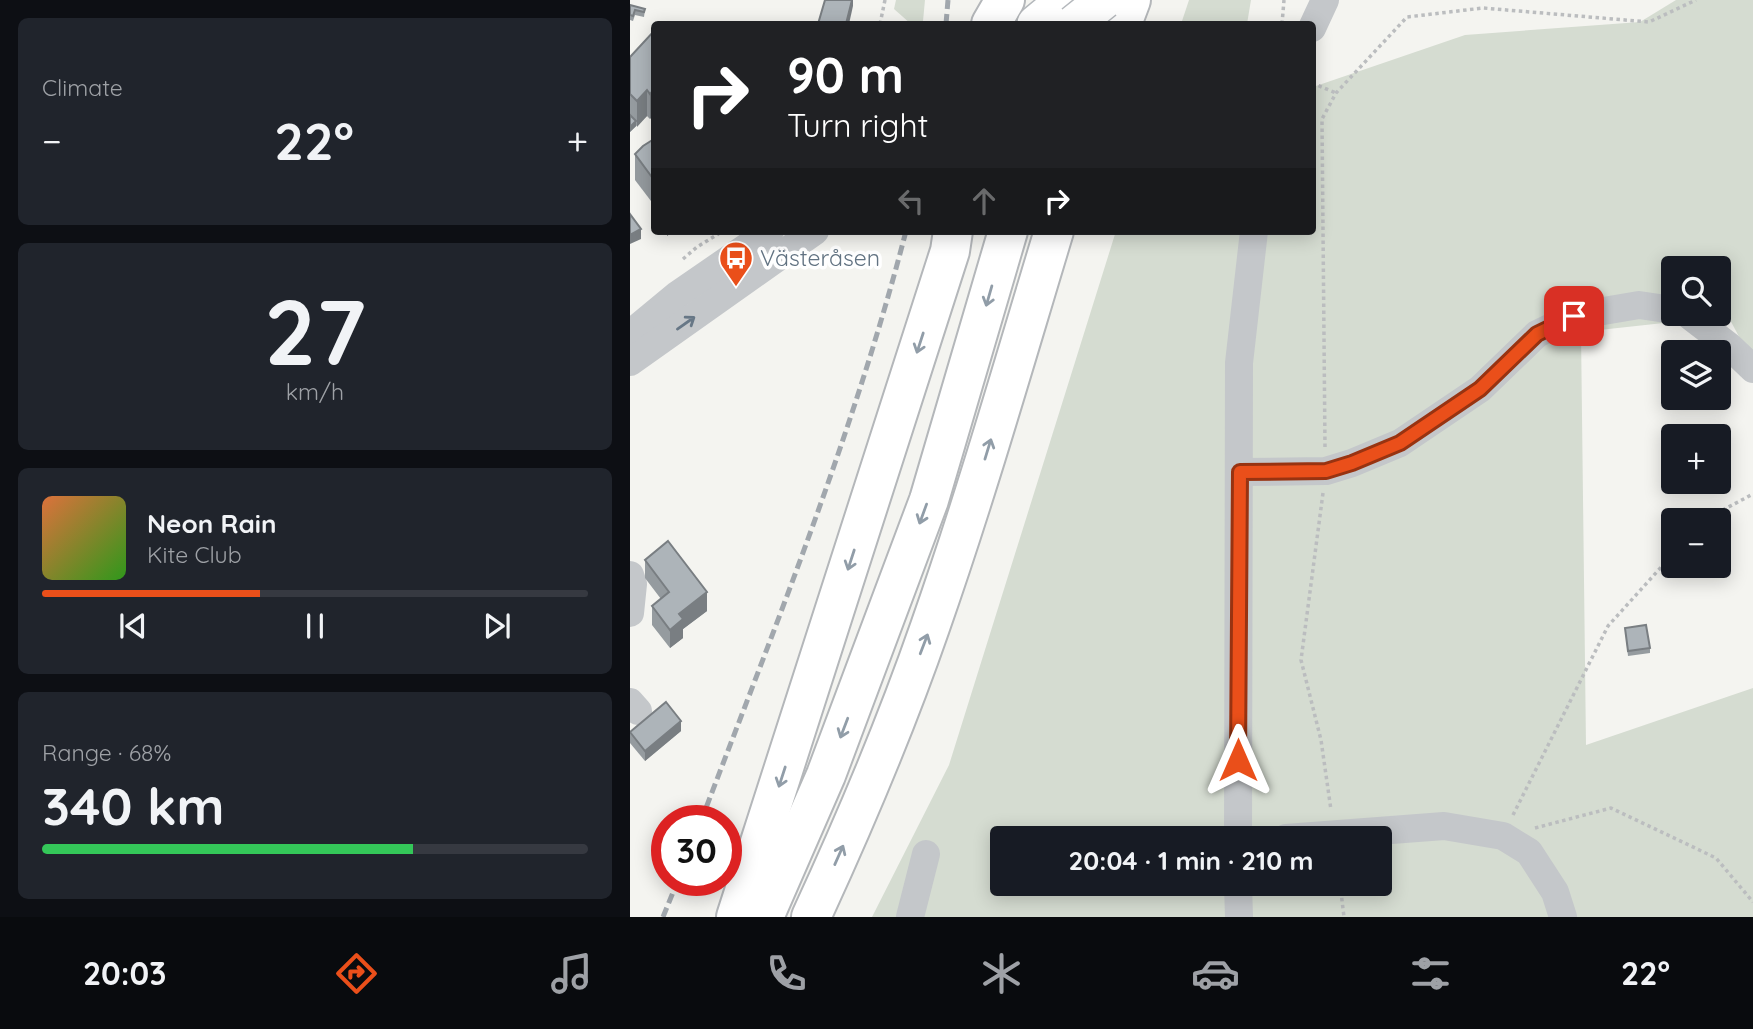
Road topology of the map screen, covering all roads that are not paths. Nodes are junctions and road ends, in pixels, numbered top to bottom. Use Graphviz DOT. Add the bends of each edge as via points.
graph roads {
  1 [pos="1005,0"];
  2 [pos="1065,0"];
  3 [pos="1085,0"];
  4 [pos="1104,0"];
  5 [pos="1130,0"];
  6 [pos="1325,0"];
  7 [pos="994,21"];
  8 [pos="1040,21"];
  9 [pos="1077,21"];
  10 [pos="1080,21"];
  11 [pos="1123,21"];
  12 [pos="1315,21"];
  13 [pos="764,235"];
  14 [pos="809,235"];
  15 [pos="952,235"];
  16 [pos="1007,235"];
  17 [pos="1053,235"];
  18 [pos="1254,235"];
  19 [pos="1661,308"];
  20 [pos="1703,326"];
  21 [pos="630,334"];
  22 [pos="630,362"];
  23 [pos="1753,369"];
  24 [pos="1240,472"];
  25 [pos="630,575"];
  26 [pos="630,613"];
  27 [pos="1238,826"];
  28 [pos="1392,831"];
  29 [pos="926,854"];
  30 [pos="1238,896"];
  31 [pos="736,917"];
  32 [pos="764,917"];
  33 [pos="811,917"];
  34 [pos="910,917"];
  35 [pos="1239,917"];
  36 [pos="1563,917"];
  1 -- 7 [label="highway"];
  2 -- 8 [label="main road"];
  3 -- 9 [label="highway"];
  4 -- 10 [label="main road, bridge"];
  5 -- 11 [label="highway"];
  6 -- 12 [label="street"];
  13 -- 21 [label="street"];
  22 -- 14 [label="street, one-way"];
  15 -- 31 [label="highway, one-way"];
  16 -- 32 [label="highway, one-way" via="929,500 826,775"];
  33 -- 17 [label="highway, one-way" via="869,787 930,628"];
  18 -- 24 [label="street" via="1239,363"];
  19 -- 24 [label="street" via="1639,305 1574,316 1537,334 1480,389 1400,443 1352,463 1326,471"];
  20 -- 23 [label="street"];
  24 -- 27 [label="street"];
  25 -- 26 [label="street"];
  28 -- 36 [label="street" via="1444,826 1503,836 1529,852 1555,892"];
  29 -- 34 [label="street"];
  30 -- 35 [label="street"];
}
